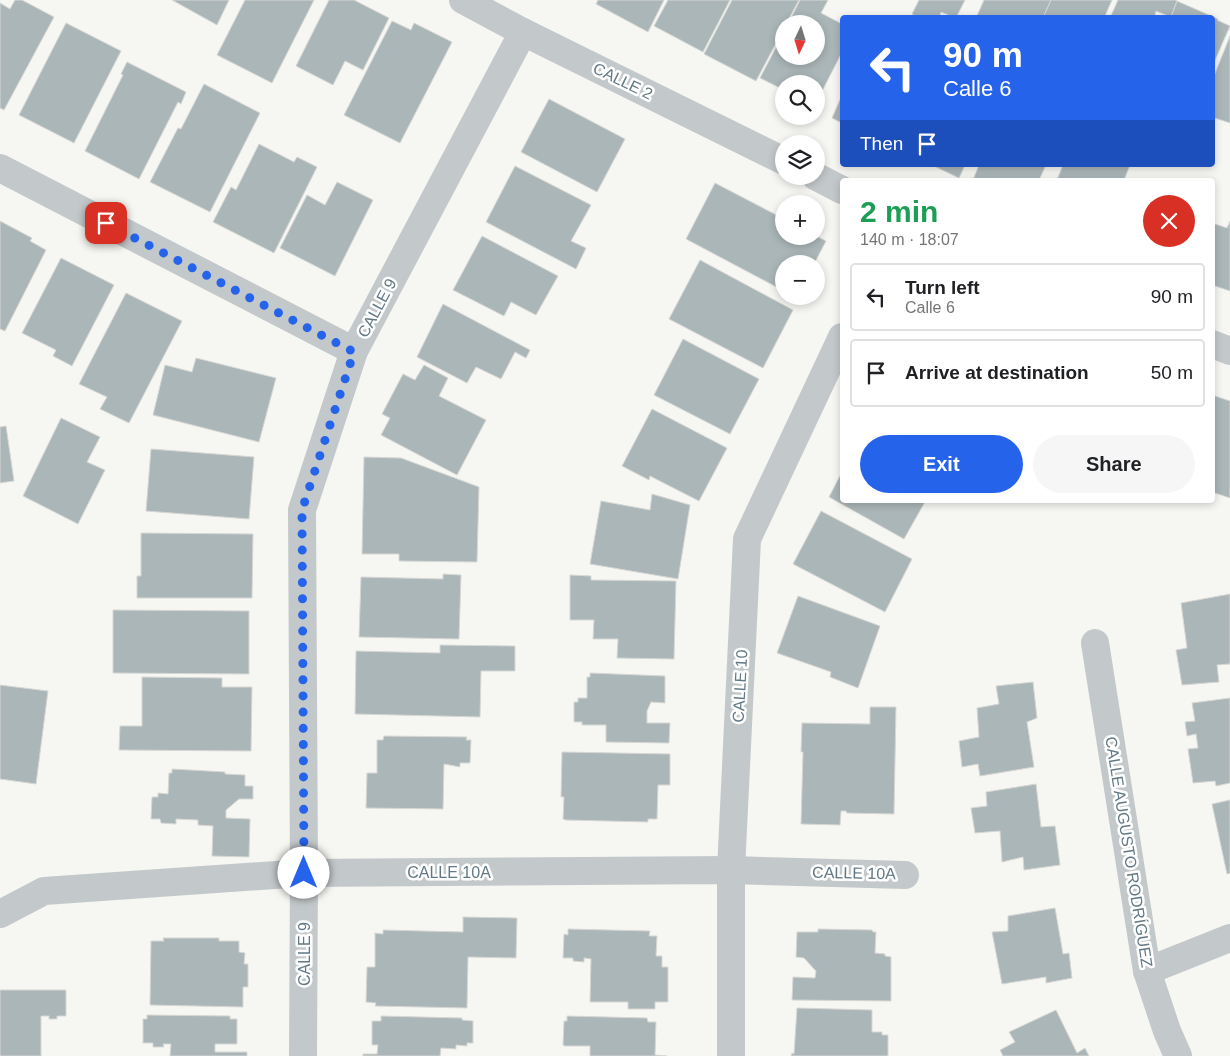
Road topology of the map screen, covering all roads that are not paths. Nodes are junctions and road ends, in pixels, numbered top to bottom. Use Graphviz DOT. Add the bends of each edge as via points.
graph roads {
  1 [pos="463,0"];
  2 [pos="523,32"];
  3 [pos="775,157"];
  4 [pos="0,168"];
  5 [pos="825,181"];
  6 [pos="840,189"];
  7 [pos="840,341"];
  8 [pos="1215,345"];
  9 [pos="1230,351"];
  10 [pos="354,352"];
  11 [pos="1095,643"];
  12 [pos="731,870"];
  13 [pos="304,873"];
  14 [pos="905,874"];
  15 [pos="0,914"];
  16 [pos="1230,938"];
  17 [pos="1147,970"];
  18 [pos="303,1056"];
  19 [pos="730,1056"];
  20 [pos="1178,1056"];
  1 -- 2 [label="street, CALLE 2"];
  2 -- 3 [label="street, CALLE 2"];
  2 -- 10 [label="street, CALLE 9"];
  4 -- 10 [label="street"];
  5 -- 6 [label="street"];
  7 -- 12 [label="street, CALLE 10" via="747,539"];
  8 -- 9 [label="street"];
  10 -- 13 [label="street, CALLE 9" via="302,510"];
  11 -- 17 [label="street, CALLE AUGUSTO RODRÍGUEZ"];
  12 -- 13 [label="street, CALLE 10A"];
  12 -- 14 [label="street, CALLE 10A"];
  12 -- 19 [label="street, CALLE 10"];
  13 -- 15 [label="street, CALLE 10A" via="44,891"];
  13 -- 18 [label="street, CALLE 9"];
  16 -- 17 [label="street"];
  17 -- 20 [label="street, CALLE AUGUSTO RODRÍGUEZ"];
}
